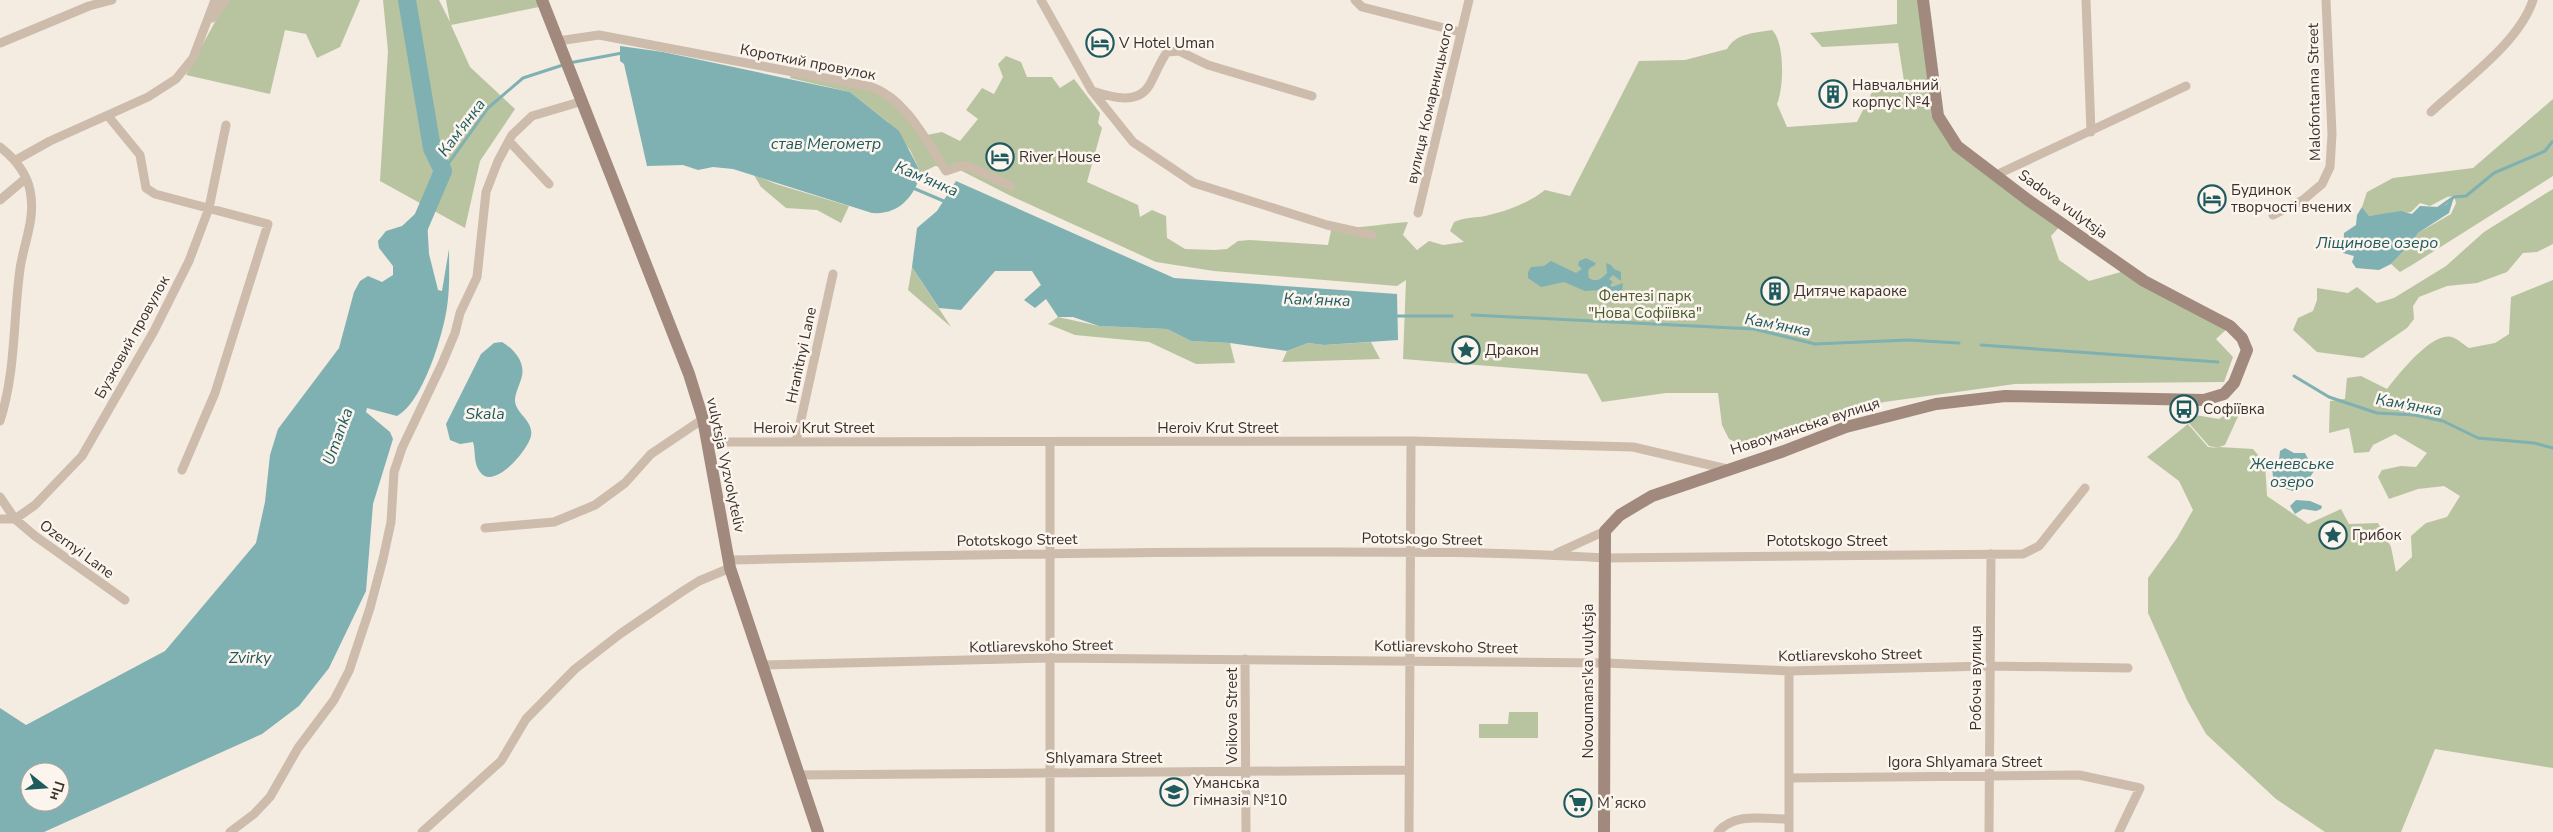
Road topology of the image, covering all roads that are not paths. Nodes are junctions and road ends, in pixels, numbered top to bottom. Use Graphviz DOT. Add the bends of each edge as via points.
graph roads {
  1 [pos="112,0"];
  2 [pos="215,0"];
  3 [pos="225,0"];
  4 [pos="542,0"];
  5 [pos="1041,0"];
  6 [pos="1355,0"];
  7 [pos="1469,0"];
  8 [pos="1923,0"];
  9 [pos="2086,0"];
  10 [pos="2326,0"];
  11 [pos="2533,0"];
  12 [pos="206,27"];
  13 [pos="1460,32"];
  14 [pos="0,43"];
  15 [pos="560,45"];
  16 [pos="2186,86"];
  17 [pos="1092,91"];
  18 [pos="1312,96"];
  19 [pos="582,101"];
  20 [pos="2431,112"];
  21 [pos="108,116"];
  22 [pos="226,126"];
  23 [pos="2091,132"];
  24 [pos="508,141"];
  25 [pos="0,147"];
  26 [pos="16,160"];
  27 [pos="1996,175"];
  28 [pos="25,180"];
  29 [pos="549,184"];
  30 [pos="1011,186"];
  31 [pos="0,200"];
  32 [pos="209,208"];
  33 [pos="1418,213"];
  34 [pos="2273,215"];
  35 [pos="1372,236"];
  36 [pos="833,274"];
  37 [pos="2234,383"];
  38 [pos="703,419"];
  39 [pos="0,421"];
  40 [pos="708,442"];
  41 [pos="796,442"];
  42 [pos="1411,442"];
  43 [pos="1050,443"];
  44 [pos="1727,469"];
  45 [pos="182,470"];
  46 [pos="2085,488"];
  47 [pos="0,497"];
  48 [pos="15,519"];
  49 [pos="0,520"];
  50 [pos="485,528"];
  51 [pos="1605,531"];
  52 [pos="1050,552"];
  53 [pos="1410,552"];
  54 [pos="1554,554"];
  55 [pos="1991,554"];
  56 [pos="1605,558"];
  57 [pos="729,564"];
  58 [pos="125,600"];
  59 [pos="1050,658"];
  60 [pos="1245,659"];
  61 [pos="1409,660"];
  62 [pos="1605,663"];
  63 [pos="763,665"];
  64 [pos="1989,666"];
  65 [pos="2128,668"];
  66 [pos="1789,670"];
  67 [pos="1408,770"];
  68 [pos="1246,771"];
  69 [pos="1050,772"];
  70 [pos="800,775"];
  71 [pos="1989,775"];
  72 [pos="1789,778"];
  73 [pos="1789,819"];
  74 [pos="230,832"];
  75 [pos="422,832"];
  76 [pos="818,832"];
  77 [pos="1050,832"];
  78 [pos="1246,832"];
  79 [pos="1409,832"];
  80 [pos="1604,832"];
  81 [pos="1718,832"];
  82 [pos="1789,832"];
  83 [pos="1989,832"];
  84 [pos="2119,832"];
  1 -- 14 [label="street"];
  2 -- 12 [label="street"];
  3 -- 12 [label="street"];
  4 -- 15 [label="street, vulytsja Vyzvolyteliv"];
  5 -- 17 [label="street"];
  6 -- 13 [label="street" via="1362,7"];
  7 -- 13 [label="street, вулиця Комарницького"];
  8 -- 27 [label="street, Sadova vulytsja" via="1938,116 1957,146"];
  9 -- 23 [label="street"];
  10 -- 34 [label="street, Malofontanna Street" via="2332,134 2330,168 2322,184 2303,200"];
  11 -- 20 [label="street" via="2506,43"];
  12 -- 21 [label="street" via="193,58 176,79"];
  13 -- 33 [label="street, вулиця Комарницького"];
  15 -- 19 [label="street, vulytsja Vyzvolyteliv"];
  15 -- 30 [label="street, Короткий провулок" via="599,35 872,87 887,93 903,108 946,171 968,166"];
  16 -- 23 [label="street"];
  17 -- 18 [label="street" via="1128,99 1140,94 1149,86 1167,52 1173,50 1208,65"];
  17 -- 35 [label="street" via="1133,142 1194,183"];
  19 -- 24 [label="street" via="532,116"];
  19 -- 38 [label="street, vulytsja Vyzvolyteliv" via="683,357"];
  21 -- 26 [label="street"];
  21 -- 32 [label="street" via="140,155 146,188 154,194"];
  22 -- 32 [label="street, Бузковий провулок"];
  23 -- 27 [label="street"];
  24 -- 29 [label="street"];
  24 -- 74 [label="street" via="486,192 477,277 394,472 384,559 348,671 334,700 298,748 270,797"];
  25 -- 26 [label="street"];
  26 -- 28 [label="street"];
  27 -- 37 [label="street, Sadova vulytsja" via="2144,281 2230,326 2242,338 2246,350"];
  28 -- 31 [label="street"];
  28 -- 39 [label="street" via="30,189 32,217 20,268 13,366"];
  32 -- 45 [label="street" via="268,224 215,393"];
  32 -- 48 [label="street, Бузковий провулок" via="189,261 154,331 82,456 35,505"];
  36 -- 41 [label="street, Hranitnyi Lane"];
  37 -- 44 [label="street, Новоуманська вулиця" via="2224,394 2204,400 2005,396 1936,404 1846,427"];
  38 -- 40 [label="street, vulytsja Vyzvolyteliv"];
  38 -- 50 [label="street" via="651,454 625,482 595,505 554,522"];
  40 -- 41 [label="street, Heroiv Krut Street"];
  40 -- 57 [label="street, vulytsja Vyzvolyteliv"];
  41 -- 43 [label="street, Heroiv Krut Street"];
  42 -- 43 [label="street, Heroiv Krut Street"];
  42 -- 44 [label="street, Heroiv Krut Street" via="1633,447"];
  42 -- 53 [label="street"];
  43 -- 52 [label="street"];
  44 -- 51 [label="street, Новоуманська вулиця" via="1652,496 1620,515"];
  46 -- 55 [label="street, Pototskogo Street" via="2039,546 2023,554"];
  47 -- 48 [label="street, Ozernyi Lane"];
  48 -- 49 [label="street"];
  48 -- 58 [label="street, Ozernyi Lane"];
  51 -- 54 [label="street"];
  51 -- 56 [label="street, Novoumans'ka vulytsja"];
  52 -- 53 [label="street, Pototskogo Street"];
  52 -- 57 [label="street, Pototskogo Street"];
  52 -- 59 [label="street"];
  53 -- 54 [label="street, Pototskogo Street"];
  53 -- 61 [label="street"];
  54 -- 56 [label="street, Pototskogo Street"];
  55 -- 56 [label="street, Pototskogo Street"];
  55 -- 64 [label="street, Робоча вулиця"];
  56 -- 62 [label="street, Novoumans'ka vulytsja"];
  57 -- 63 [label="street, vulytsja Vyzvolyteliv"];
  57 -- 75 [label="street" via="620,634 575,669 526,719 501,761"];
  59 -- 60 [label="street, Kotliarevskoho Street"];
  59 -- 63 [label="street, Kotliarevskoho Street"];
  59 -- 69 [label="street"];
  60 -- 61 [label="street, Kotliarevskoho Street"];
  60 -- 68 [label="street, Voikova Street"];
  61 -- 62 [label="street, Kotliarevskoho Street"];
  61 -- 67 [label="street"];
  62 -- 66 [label="street, Kotliarevskoho Street"];
  62 -- 80 [label="street, Novoumans'ka vulytsja"];
  63 -- 70 [label="street, vulytsja Vyzvolyteliv"];
  64 -- 65 [label="street, Kotliarevskoho Street"];
  64 -- 66 [label="street, Kotliarevskoho Street"];
  64 -- 71 [label="street, Робоча вулиця"];
  66 -- 72 [label="street"];
  67 -- 68 [label="street, Shlyamara Street"];
  67 -- 79 [label="street"];
  68 -- 69 [label="street, Shlyamara Street"];
  68 -- 78 [label="street, Voikova Street"];
  69 -- 70 [label="street, Shlyamara Street"];
  69 -- 77 [label="street"];
  70 -- 76 [label="street, vulytsja Vyzvolyteliv"];
  71 -- 72 [label="street, Igora Shlyamara Street"];
  71 -- 83 [label="street, Робоча вулиця"];
  71 -- 84 [label="street, Igora Shlyamara Street" via="2079,776 2140,788"];
  72 -- 73 [label="street"];
  73 -- 81 [label="street" via="1737,818"];
  73 -- 82 [label="street"];
}
